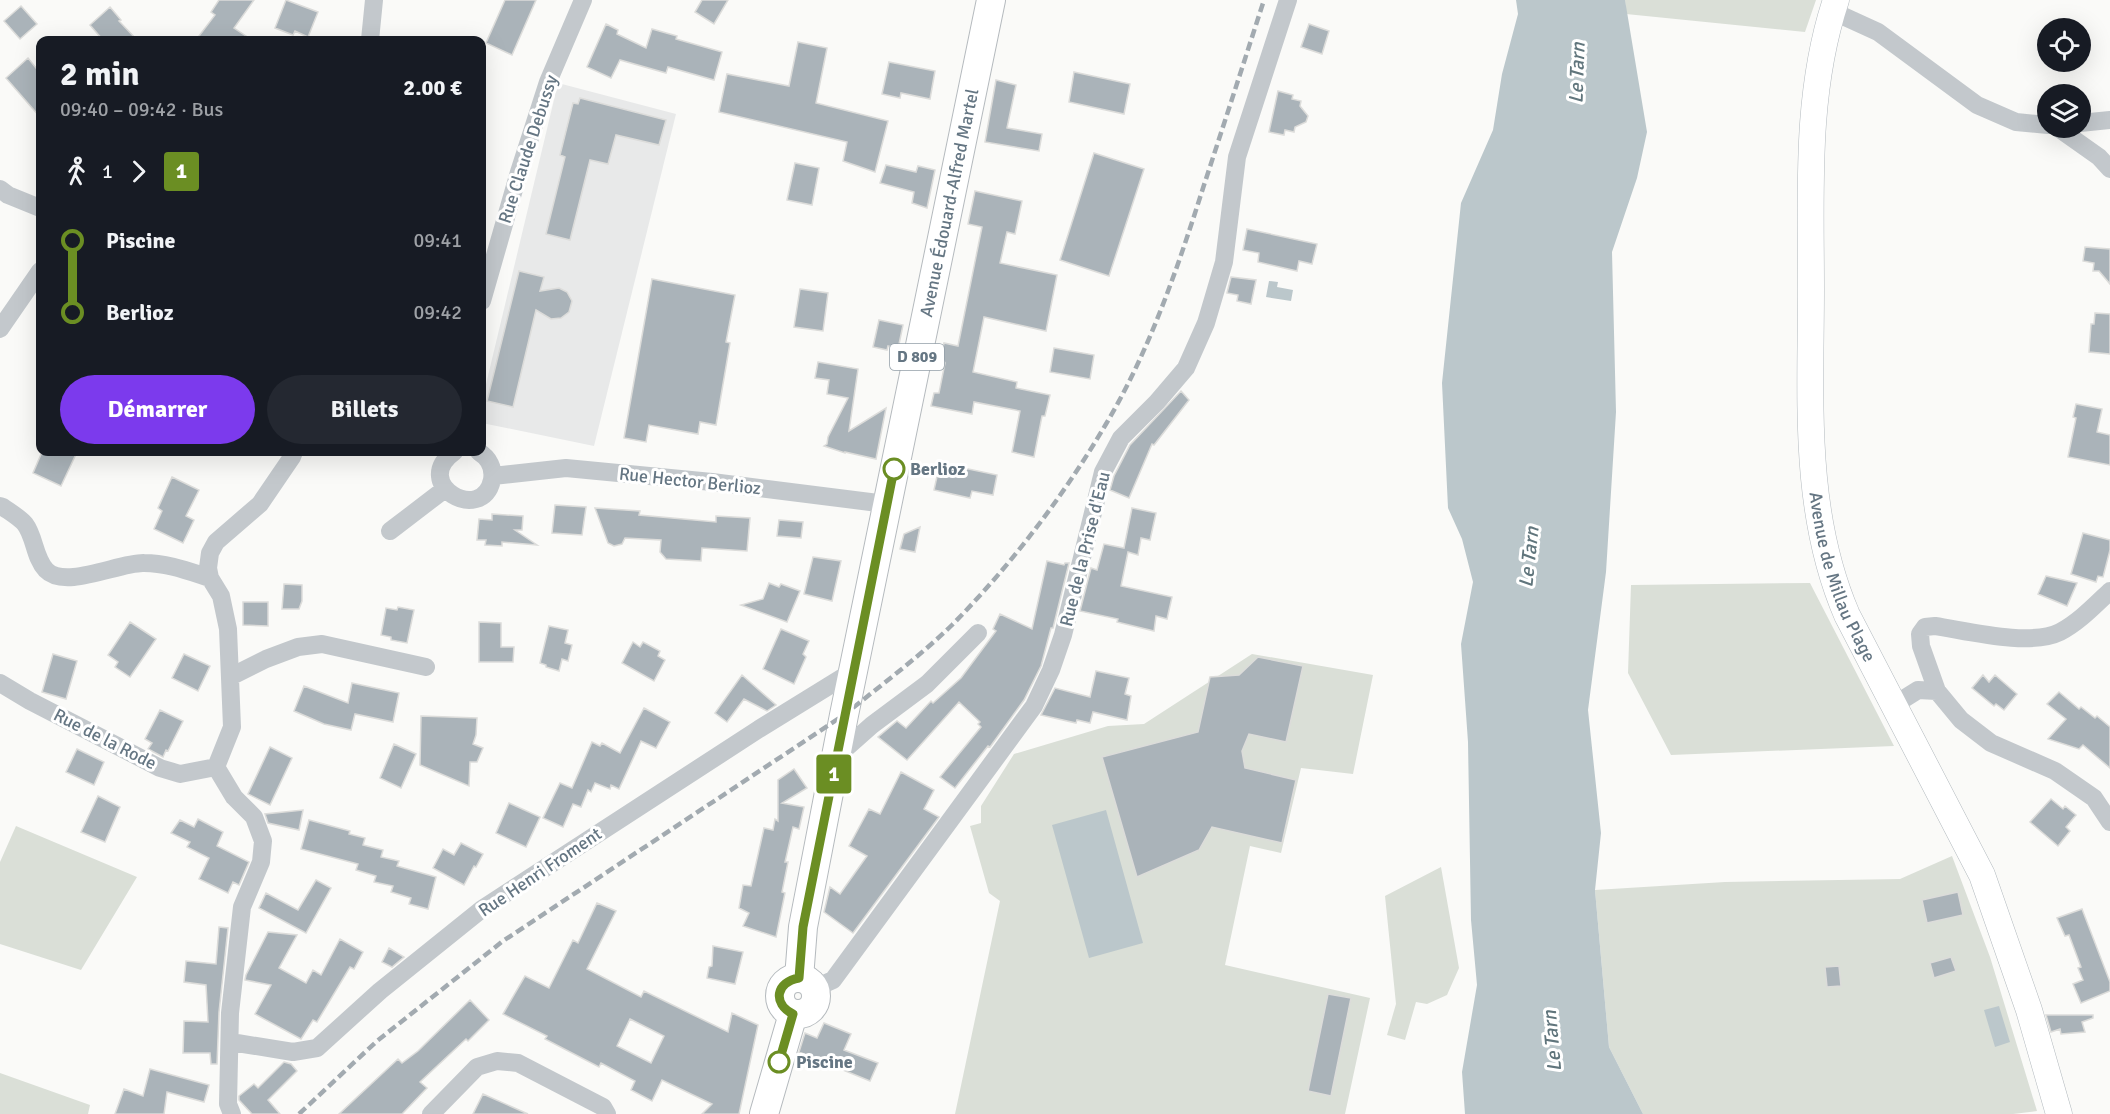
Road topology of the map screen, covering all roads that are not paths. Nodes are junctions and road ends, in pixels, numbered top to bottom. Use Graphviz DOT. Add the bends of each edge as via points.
graph roads {
  1 [pos="374,0"];
  2 [pos="583,0"];
  3 [pos="991,0"];
  4 [pos="1288,0"];
  5 [pos="1834,6"];
  6 [pos="370,36"];
  7 [pos="2110,120"];
  8 [pos="2091,122"];
  9 [pos="2037,124"];
  10 [pos="2072,138"];
  11 [pos="2110,169"];
  12 [pos="0,189"];
  13 [pos="36,206"];
  14 [pos="36,277"];
  15 [pos="486,288"];
  16 [pos="0,329"];
  17 [pos="291,456"];
  18 [pos="450,456"];
  19 [pos="484,456"];
  20 [pos="492,476"];
  21 [pos="445,489"];
  22 [pos="886,504"];
  23 [pos="0,506"];
  24 [pos="390,531"];
  25 [pos="210,578"];
  26 [pos="2110,591"];
  27 [pos="978,633"];
  28 [pos="426,667"];
  29 [pos="853,671"];
  30 [pos="230,677"];
  31 [pos="0,683"];
  32 [pos="1937,691"];
  33 [pos="1894,705"];
  34 [pos="837,756"];
  35 [pos="216,767"];
  36 [pos="2110,822"];
  37 [pos="807,983"];
  38 [pos="231,1042"];
  39 [pos="231,1114"];
  40 [pos="431,1114"];
  41 [pos="607,1114"];
  42 [pos="764,1114"];
  43 [pos="2059,1114"];
  1 -- 6 [label="street"];
  2 -- 15 [label="street, Rue Claude Debussy" via="548,82"];
  3 -- 22 [label="main road, Avenue Édouard-Alfred Martel / D 809"];
  4 -- 37 [label="street, Rue de la Prise d'Eau" via="1237,157 1224,262 1206,323 1186,368 1121,438 1103,472 1063,635 1034,706 833,980"];
  5 -- 9 [label="street" via="1878,32 1977,105 2016,122"];
  5 -- 33 [label="street, Avenue de Millau Plage" via="1818,68 1811,127 1811,464 1819,528 1838,595"];
  7 -- 8 [label="street"];
  10 -- 11 [label="street"];
  12 -- 13 [label="street"];
  14 -- 16 [label="street"];
  17 -- 25 [label="street" via="260,504 216,542 210,553"];
  18 -- 21 [label="street" via="442,463"];
  19 -- 20 [label="street"];
  20 -- 21 [label="street" via="486,491 473,499 457,498"];
  20 -- 22 [label="street, Rue Hector Berlioz" via="566,468"];
  21 -- 24 [label="street"];
  22 -- 29 [label="main road, Avenue Édouard-Alfred Martel / D 809"];
  23 -- 25 [label="street" via="25,524 47,571 64,577 141,562 170,565"];
  25 -- 30 [label="street" via="221,596 228,629"];
  26 -- 32 [label="street" via="2078,621 2040,638 1925,627 1920,634 1921,646"];
  27 -- 34 [label="street" via="927,684"];
  28 -- 30 [label="street" via="321,644 298,647"];
  29 -- 34 [label="main road, Avenue Édouard-Alfred Martel / D 809"];
  29 -- 38 [label="street, Rue Henri Froment" via="482,909 380,991 317,1048 293,1052"];
  30 -- 35 [label="street" via="232,727"];
  31 -- 35 [label="street, Rue de la Rode" via="160,768 180,774"];
  32 -- 33 [label="street" via="1918,690"];
  32 -- 36 [label="street" via="1961,720 1991,743 2055,771 2094,798"];
  33 -- 43 [label="street, Avenue de Millau Plage" via="1982,875 2030,1010"];
  34 -- 37 [label="main road, D 809" via="803,927"];
  35 -- 38 [label="street" via="234,797 254,816 263,841 261,862 242,907 230,1013"];
  37 -- 42 [label="main road" via="785,983 780,989 781,1004 793,1014"];
  38 -- 39 [label="street"];
  40 -- 41 [label="street" via="477,1067 497,1061 518,1063 603,1107"];
}
